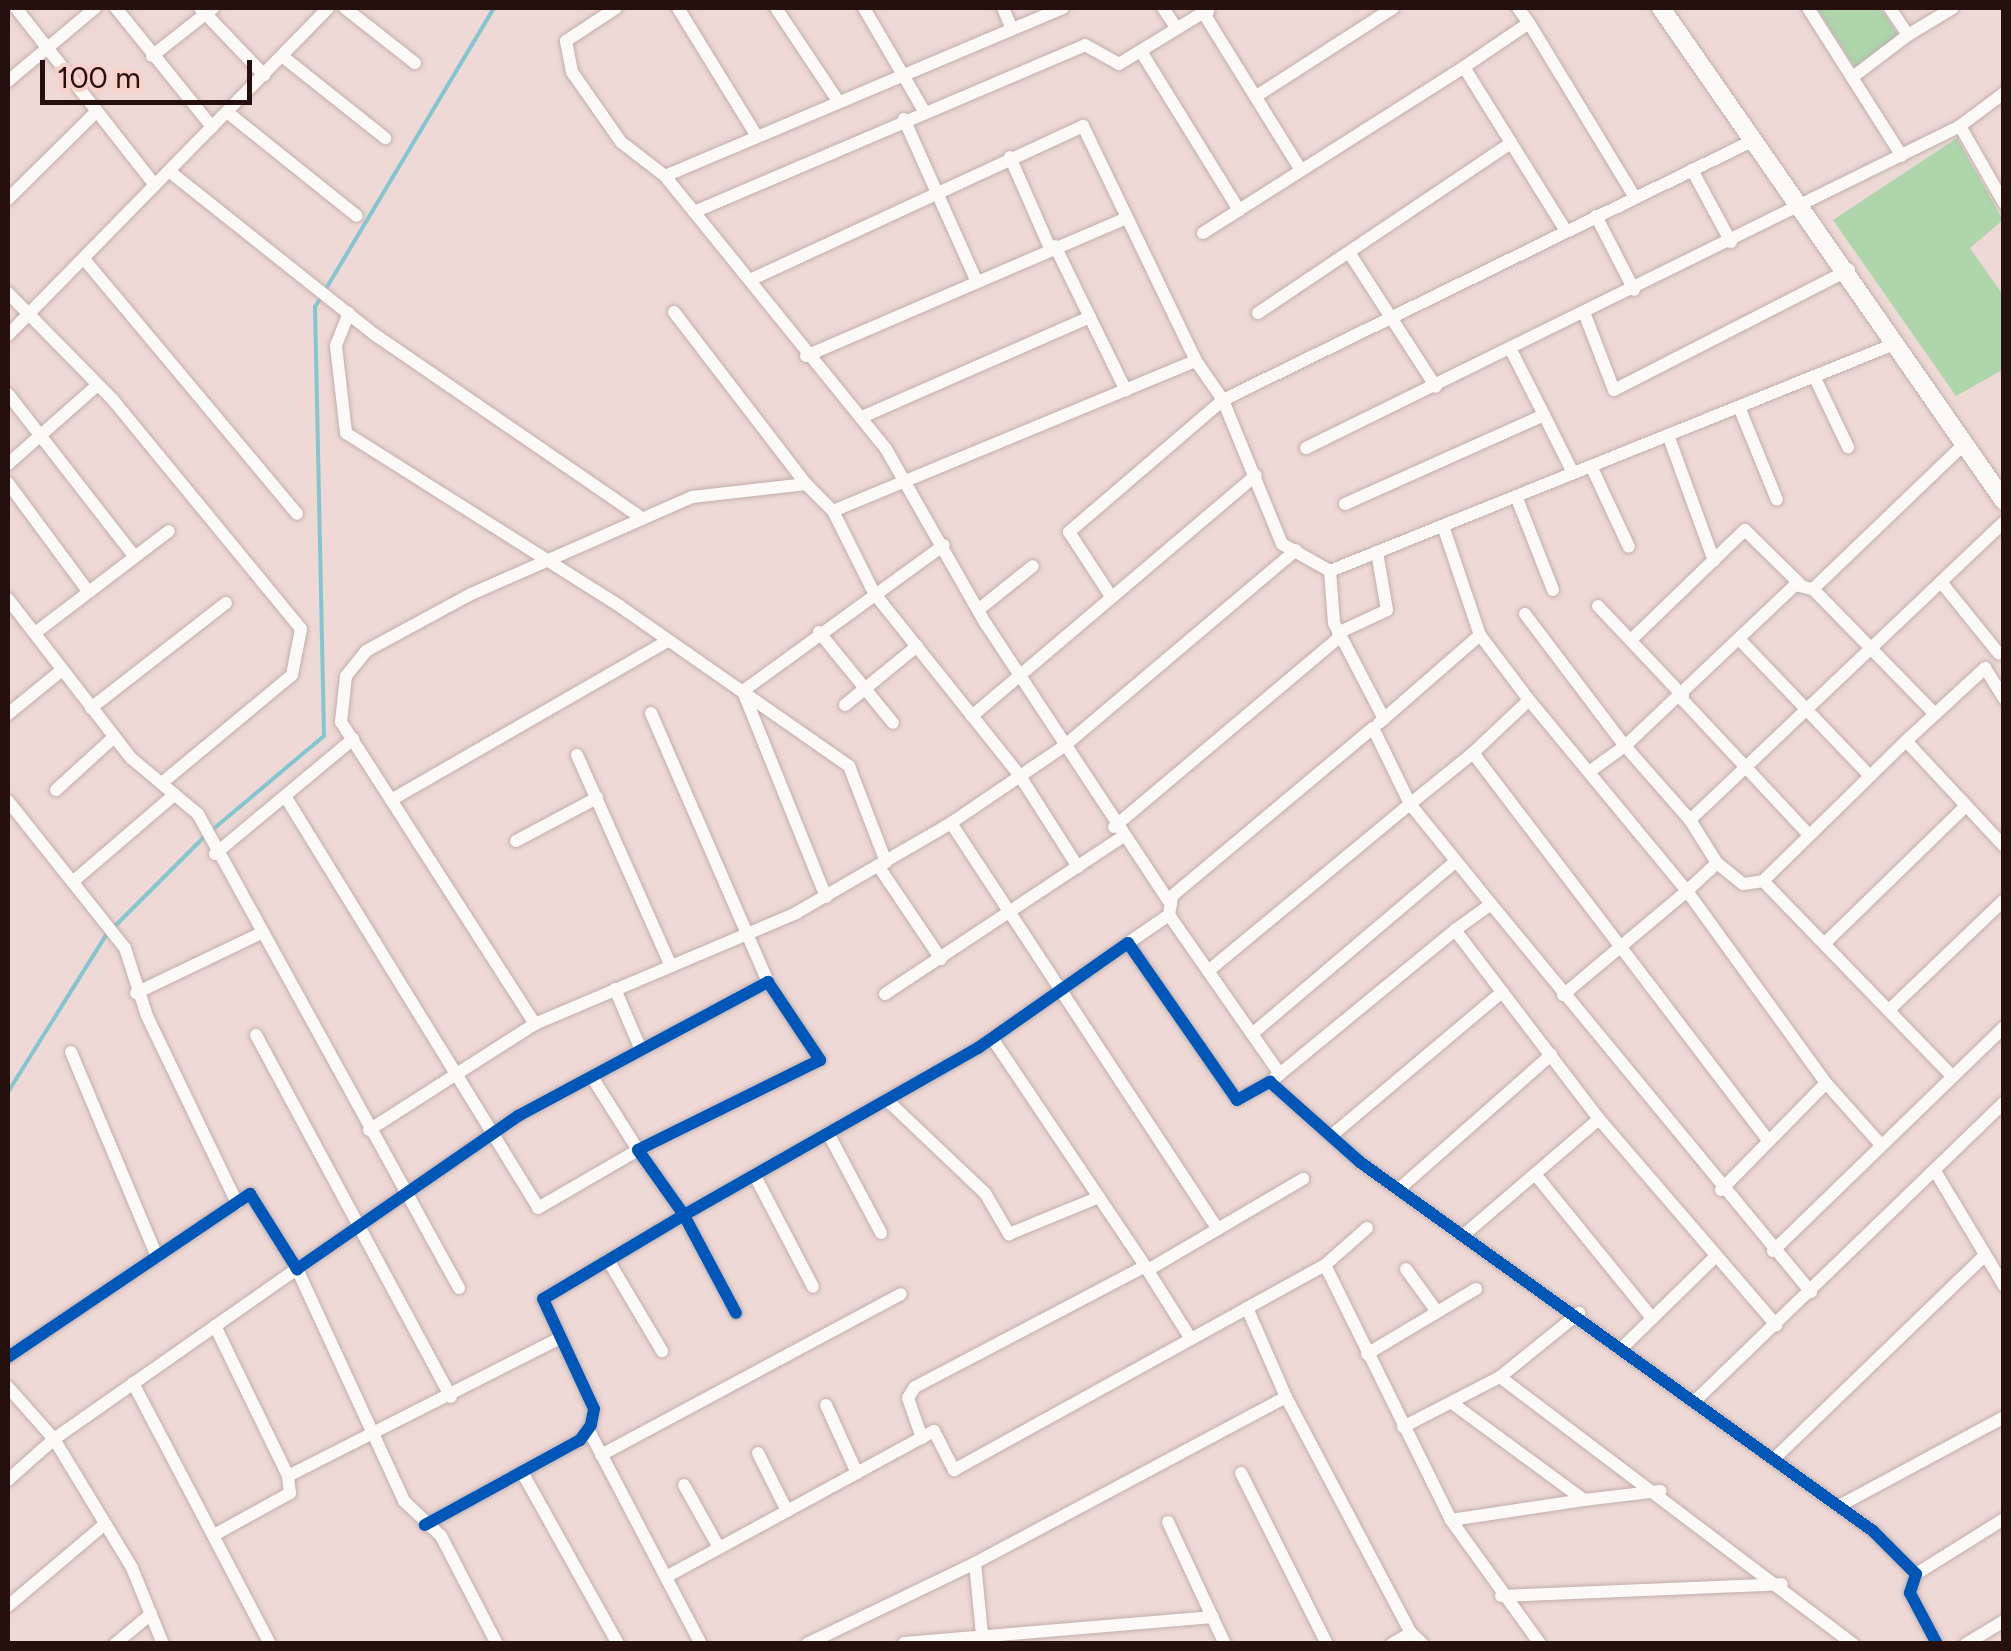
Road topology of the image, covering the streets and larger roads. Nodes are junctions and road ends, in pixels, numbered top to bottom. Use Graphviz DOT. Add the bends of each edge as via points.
graph roads {
  1 [pos="16,8"];
  2 [pos="96,8"];
  3 [pos="116,8"];
  4 [pos="328,8"];
  5 [pos="345,8"];
  6 [pos="616,8"];
  7 [pos="678,8"];
  8 [pos="776,8"];
  9 [pos="864,8"];
  10 [pos="1003,8"];
  11 [pos="1063,8"];
  12 [pos="1163,8"];
  13 [pos="1393,8"];
  14 [pos="1518,8"];
  15 [pos="1661,8"];
  16 [pos="1808,8"];
  17 [pos="1890,8"];
  18 [pos="1952,8"];
  19 [pos="1208,9"];
  20 [pos="206,10"];
  21 [pos="1529,23"];
  22 [pos="1176,28"];
  23 [pos="1012,29"];
  24 [pos="1908,36"];
  25 [pos="47,46"];
  26 [pos="1142,52"];
  27 [pos="152,56"];
  28 [pos="282,56"];
  29 [pos="414,63"];
  30 [pos="1464,67"];
  31 [pos="906,72"];
  32 [pos="264,75"];
  33 [pos="1854,76"];
  34 [pos="8,81"];
  35 [pos="2004,93"];
  36 [pos="1255,97"];
  37 [pos="838,102"];
  38 [pos="924,110"];
  39 [pos="95,112"];
  40 [pos="227,112"];
  41 [pos="904,118"];
  42 [pos="1960,126"];
  43 [pos="212,127"];
  44 [pos="756,135"];
  45 [pos="385,138"];
  46 [pos="1754,140"];
  47 [pos="1511,143"];
  48 [pos="1902,156"];
  49 [pos="1010,157"];
  50 [pos="1301,170"];
  51 [pos="1692,170"];
  52 [pos="169,171"];
  53 [pos="664,176"];
  54 [pos="155,185"];
  55 [pos="935,188"];
  56 [pos="1635,197"];
  57 [pos="2002,197"];
  58 [pos="8,199"];
  59 [pos="1806,209"];
  60 [pos="1239,210"];
  61 [pos="694,212"];
  62 [pos="357,216"];
  63 [pos="1596,216"];
  64 [pos="1128,218"];
  65 [pos="1566,231"];
  66 [pos="1204,232"];
  67 [pos="1731,242"];
  68 [pos="1053,247"];
  69 [pos="1350,254"];
  70 [pos="84,259"];
  71 [pos="1849,270"];
  72 [pos="750,280"];
  73 [pos="976,280"];
  74 [pos="1634,290"];
  75 [pos="8,293"];
  76 [pos="674,312"];
  77 [pos="349,313"];
  78 [pos="1258,313"];
  79 [pos="32,315"];
  80 [pos="1585,315"];
  81 [pos="1090,317"];
  82 [pos="1391,320"];
  83 [pos="8,335"];
  84 [pos="1898,343"];
  85 [pos="1512,352"];
  86 [pos="806,356"];
  87 [pos="1196,361"];
  88 [pos="1814,376"];
  89 [pos="95,387"];
  90 [pos="1436,387"];
  91 [pos="1126,391"];
  92 [pos="8,394"];
  93 [pos="1222,400"];
  94 [pos="1739,407"];
  95 [pos="1544,415"];
  96 [pos="862,418"];
  97 [pos="1668,435"];
  98 [pos="36,436"];
  99 [pos="1965,443"];
  100 [pos="1848,447"];
  101 [pos="1306,448"];
  102 [pos="8,464"];
  103 [pos="1591,466"];
  104 [pos="1573,474"];
  105 [pos="1256,475"];
  106 [pos="8,482"];
  107 [pos="910,482"];
  108 [pos="806,484"];
  109 [pos="1516,496"];
  110 [pos="1777,500"];
  111 [pos="2004,501"];
  112 [pos="1344,504"];
  113 [pos="833,511"];
  114 [pos="297,514"];
  115 [pos="639,516"];
  116 [pos="2004,522"];
  117 [pos="1443,526"];
  118 [pos="168,531"];
  119 [pos="944,545"];
  120 [pos="1629,546"];
  121 [pos="1296,550"];
  122 [pos="1377,552"];
  123 [pos="134,556"];
  124 [pos="540,560"];
  125 [pos="1714,562"];
  126 [pos="1033,566"];
  127 [pos="1330,572"];
  128 [pos="1941,582"];
  129 [pos="1807,587"];
  130 [pos="1554,590"];
  131 [pos="88,592"];
  132 [pos="874,593"];
  133 [pos="1110,595"];
  134 [pos="8,599"];
  135 [pos="226,603"];
  136 [pos="1598,606"];
  137 [pos="978,610"];
  138 [pos="1525,614"];
  139 [pos="820,632"];
  140 [pos="35,633"];
  141 [pos="1339,635"];
  142 [pos="1480,635"];
  143 [pos="1632,639"];
  144 [pos="1740,640"];
  145 [pos="668,642"];
  146 [pos="917,646"];
  147 [pos="1869,650"];
  148 [pos="2001,652"];
  149 [pos="1985,668"];
  150 [pos="62,670"];
  151 [pos="1017,673"];
  152 [pos="865,688"];
  153 [pos="743,692"];
  154 [pos="1682,696"];
  155 [pos="2004,698"];
  156 [pos="1528,700"];
  157 [pos="845,705"];
  158 [pos="92,708"];
  159 [pos="1806,710"];
  160 [pos="651,713"];
  161 [pos="8,714"];
  162 [pos="1935,714"];
  163 [pos="972,716"];
  164 [pos="894,723"];
  165 [pos="1378,723"];
  166 [pos="114,737"];
  167 [pos="352,739"];
  168 [pos="1906,740"];
  169 [pos="1625,746"];
  170 [pos="1064,747"];
  171 [pos="1472,753"];
  172 [pos="576,755"];
  173 [pos="1747,766"];
  174 [pos="1589,772"];
  175 [pos="1020,776"];
  176 [pos="1870,776"];
  177 [pos="162,783"];
  178 [pos="56,790"];
  179 [pos="175,794"];
  180 [pos="285,796"];
  181 [pos="597,798"];
  182 [pos="391,800"];
  183 [pos="8,801"];
  184 [pos="1410,804"];
  185 [pos="1965,807"];
  186 [pos="1690,820"];
  187 [pos="951,823"];
  188 [pos="1118,832"];
  189 [pos="1809,835"];
  190 [pos="516,841"];
  191 [pos="2004,846"];
  192 [pos="214,850"];
  193 [pos="1456,860"];
  194 [pos="1717,863"];
  195 [pos="883,865"];
  196 [pos="1078,867"];
  197 [pos="76,879"];
  198 [pos="1762,881"];
  199 [pos="1686,891"];
  200 [pos="826,897"];
  201 [pos="2004,900"];
  202 [pos="1492,904"];
  203 [pos="1170,910"];
  204 [pos="1008,912"];
  205 [pos="1455,930"];
  206 [pos="750,931"];
  207 [pos="257,934"];
  208 [pos="1128,943"];
  209 [pos="1825,943"];
  210 [pos="1623,944"];
  211 [pos="941,959"];
  212 [pos="670,964"];
  213 [pos="1208,971"];
  214 [pos="768,982"];
  215 [pos="615,989"];
  216 [pos="1060,992"];
  217 [pos="1502,992"];
  218 [pos="136,993"];
  219 [pos="885,994"];
  220 [pos="1563,995"];
  221 [pos="1889,1010"];
  222 [pos="535,1024"];
  223 [pos="2004,1027"];
  224 [pos="1252,1034"];
  225 [pos="256,1035"];
  226 [pos="992,1038"];
  227 [pos="641,1050"];
  228 [pos="71,1052"];
  229 [pos="1551,1055"];
  230 [pos="457,1074"];
  231 [pos="1952,1076"];
  232 [pos="592,1077"];
  233 [pos="1275,1078"];
  234 [pos="1826,1082"];
  235 [pos="888,1102"];
  236 [pos="2004,1103"];
  237 [pos="1599,1119"];
  238 [pos="369,1130"];
  239 [pos="829,1135"];
  240 [pos="489,1136"];
  241 [pos="1330,1136"];
  242 [pos="1769,1141"];
  243 [pos="1882,1144"];
  244 [pos="638,1150"];
  245 [pos="1934,1171"];
  246 [pos="1535,1174"];
  247 [pos="755,1176"];
  248 [pos="1302,1179"];
  249 [pos="1400,1189"];
  250 [pos="1721,1190"];
  251 [pos="404,1195"];
  252 [pos="1099,1197"];
  253 [pos="237,1203"];
  254 [pos="684,1215"];
  255 [pos="359,1226"];
  256 [pos="1367,1228"];
  257 [pos="1218,1229"];
  258 [pos="881,1232"];
  259 [pos="1465,1234"];
  260 [pos="1773,1251"];
  261 [pos="1985,1255"];
  262 [pos="157,1257"];
  263 [pos="1714,1258"];
  264 [pos="608,1260"];
  265 [pos="1325,1265"];
  266 [pos="1147,1268"];
  267 [pos="297,1269"];
  268 [pos="1406,1270"];
  269 [pos="2004,1286"];
  270 [pos="813,1287"];
  271 [pos="459,1288"];
  272 [pos="1476,1288"];
  273 [pos="1812,1292"];
  274 [pos="900,1294"];
  275 [pos="1246,1308"];
  276 [pos="1437,1312"];
  277 [pos="736,1313"];
  278 [pos="1580,1313"];
  279 [pos="1652,1318"];
  280 [pos="216,1326"];
  281 [pos="1776,1326"];
  282 [pos="1191,1339"];
  283 [pos="556,1340"];
  284 [pos="1624,1346"];
  285 [pos="662,1351"];
  286 [pos="1368,1354"];
  287 [pos="8,1357"];
  288 [pos="1500,1377"];
  289 [pos="133,1384"];
  290 [pos="8,1386"];
  291 [pos="451,1397"];
  292 [pos="1286,1397"];
  293 [pos="1696,1400"];
  294 [pos="1452,1403"];
  295 [pos="826,1405"];
  296 [pos="2004,1417"];
  297 [pos="1403,1426"];
  298 [pos="588,1429"];
  299 [pos="922,1438"];
  300 [pos="54,1439"];
  301 [pos="375,1439"];
  302 [pos="758,1453"];
  303 [pos="601,1455"];
  304 [pos="1776,1457"];
  305 [pos="522,1472"];
  306 [pos="858,1473"];
  307 [pos="1242,1473"];
  308 [pos="288,1476"];
  309 [pos="8,1480"];
  310 [pos="684,1485"];
  311 [pos="1660,1491"];
  312 [pos="1584,1500"];
  313 [pos="1840,1506"];
  314 [pos="787,1511"];
  315 [pos="2004,1519"];
  316 [pos="1451,1520"];
  317 [pos="1168,1522"];
  318 [pos="105,1524"];
  319 [pos="426,1525"];
  320 [pos="214,1535"];
  321 [pos="719,1548"];
  322 [pos="975,1562"];
  323 [pos="1916,1574"];
  324 [pos="666,1576"];
  325 [pos="1782,1584"];
  326 [pos="1501,1596"];
  327 [pos="8,1606"];
  328 [pos="151,1614"];
  329 [pos="1212,1617"];
  330 [pos="2004,1621"];
  331 [pos="984,1636"];
  332 [pos="1417,1638"];
  333 [pos="263,1640"];
  334 [pos="904,1642"];
  335 [pos="115,1644"];
  336 [pos="163,1644"];
  337 [pos="497,1644"];
  338 [pos="618,1644"];
  339 [pos="701,1644"];
  340 [pos="807,1644"];
  341 [pos="1225,1644"];
  342 [pos="1327,1644"];
  343 [pos="1392,1644"];
  344 [pos="1540,1644"];
  345 [pos="1852,1644"];
  346 [pos="1938,1644"];
  347 [pos="1966,1644"];
  1 -- 25 [label="street"];
  2 -- 25 [label="street"];
  3 -- 27 [label="street"];
  4 -- 28 [label="street"];
  5 -- 29 [label="street"];
  6 -- 53 [label="street" via="571,34 567,60 620,142"];
  7 -- 44 [label="street"];
  8 -- 37 [label="street"];
  9 -- 31 [label="street"];
  10 -- 23 [label="street"];
  11 -- 23 [label="street"];
  12 -- 22 [label="street"];
  13 -- 36 [label="street"];
  14 -- 21 [label="street"];
  15 -- 46 [label="street"];
  16 -- 33 [label="street"];
  17 -- 24 [label="street"];
  18 -- 24 [label="street"];
  19 -- 22 [label="street"];
  19 -- 36 [label="street"];
  20 -- 27 [label="street"];
  20 -- 32 [label="street"];
  21 -- 30 [label="street"];
  21 -- 56 [label="street"];
  22 -- 26 [label="street"];
  23 -- 31 [label="street"];
  24 -- 33 [label="street"];
  25 -- 34 [label="street"];
  25 -- 39 [label="street"];
  26 -- 38 [label="street" via="1119,64 1085,45"];
  26 -- 60 [label="street"];
  27 -- 43 [label="street"];
  28 -- 32 [label="street"];
  28 -- 45 [label="street"];
  30 -- 47 [label="street"];
  30 -- 50 [label="street"];
  31 -- 37 [label="street"];
  31 -- 38 [label="street"];
  32 -- 40 [label="street"];
  33 -- 48 [label="street"];
  35 -- 42 [label="street"];
  36 -- 50 [label="street"];
  37 -- 44 [label="street"];
  38 -- 41 [label="street"];
  39 -- 54 [label="street"];
  39 -- 58 [label="street"];
  40 -- 43 [label="street"];
  40 -- 62 [label="street"];
  41 -- 55 [label="street"];
  41 -- 61 [label="street"];
  42 -- 48 [label="street"];
  42 -- 57 [label="street"];
  43 -- 52 [label="street"];
  44 -- 53 [label="street"];
  46 -- 51 [label="street"];
  46 -- 59 [label="street"];
  47 -- 65 [label="street"];
  47 -- 69 [label="street"];
  48 -- 59 [label="street"];
  49 -- 55 [label="street"];
  49 -- 64 [label="street" via="1083,126"];
  49 -- 68 [label="street"];
  50 -- 60 [label="street"];
  51 -- 56 [label="street"];
  51 -- 67 [label="street"];
  52 -- 54 [label="street"];
  52 -- 77 [label="street"];
  53 -- 61 [label="street"];
  54 -- 70 [label="street"];
  55 -- 72 [label="street"];
  55 -- 73 [label="street"];
  56 -- 63 [label="street"];
  59 -- 67 [label="street"];
  59 -- 71 [label="street"];
  60 -- 66 [label="street"];
  61 -- 72 [label="street"];
  63 -- 65 [label="street"];
  63 -- 74 [label="street"];
  64 -- 68 [label="street"];
  64 -- 87 [label="street"];
  65 -- 82 [label="street"];
  67 -- 74 [label="street"];
  68 -- 73 [label="street"];
  68 -- 81 [label="street"];
  69 -- 78 [label="street"];
  69 -- 82 [label="street"];
  70 -- 79 [label="street"];
  70 -- 114 [label="street"];
  71 -- 80 [label="street" via="1614,390"];
  71 -- 84 [label="street"];
  72 -- 86 [label="street"];
  73 -- 86 [label="street"];
  74 -- 80 [label="street"];
  75 -- 79 [label="street"];
  76 -- 108 [label="street"];
  77 -- 115 [label="street"];
  77 -- 124 [label="street" via="336,346 346,434"];
  79 -- 83 [label="street"];
  79 -- 89 [label="street"];
  80 -- 85 [label="street"];
  81 -- 91 [label="street"];
  81 -- 96 [label="street"];
  82 -- 90 [label="street"];
  82 -- 93 [label="street"];
  84 -- 88 [label="street"];
  84 -- 99 [label="street"];
  85 -- 90 [label="street"];
  85 -- 95 [label="street"];
  86 -- 96 [label="street"];
  87 -- 91 [label="street"];
  87 -- 93 [label="street"];
  88 -- 94 [label="street"];
  88 -- 100 [label="street"];
  89 -- 98 [label="street"];
  89 -- 177 [label="street" via="301,628 292,675"];
  90 -- 101 [label="street"];
  91 -- 107 [label="street"];
  92 -- 98 [label="street"];
  93 -- 105 [label="street"];
  93 -- 133 [label="street" via="1069,532"];
  94 -- 97 [label="street"];
  94 -- 110 [label="street"];
  95 -- 104 [label="street"];
  95 -- 112 [label="street"];
  96 -- 107 [label="street"];
  97 -- 103 [label="street"];
  97 -- 125 [label="street"];
  98 -- 102 [label="street"];
  98 -- 123 [label="street"];
  99 -- 111 [label="street"];
  99 -- 129 [label="street"];
  103 -- 104 [label="street"];
  103 -- 120 [label="street"];
  104 -- 109 [label="street"];
  105 -- 121 [label="street" via="1282,544"];
  105 -- 133 [label="street"];
  106 -- 131 [label="street"];
  107 -- 113 [label="street"];
  107 -- 119 [label="street"];
  108 -- 113 [label="street"];
  108 -- 115 [label="street" via="692,497"];
  109 -- 117 [label="street"];
  109 -- 130 [label="street"];
  113 -- 132 [label="street"];
  115 -- 124 [label="street"];
  116 -- 128 [label="street"];
  117 -- 122 [label="street"];
  117 -- 142 [label="street"];
  118 -- 123 [label="street"];
  119 -- 132 [label="street"];
  119 -- 137 [label="street"];
  121 -- 127 [label="street"];
  121 -- 170 [label="street"];
  122 -- 127 [label="street"];
  122 -- 141 [label="street" via="1392,600 1381,615"];
  123 -- 131 [label="street"];
  124 -- 145 [label="street"];
  124 -- 167 [label="street" via="366,651 346,676 340,708"];
  125 -- 129 [label="street" via="1752,531"];
  125 -- 143 [label="street"];
  126 -- 137 [label="street"];
  127 -- 141 [label="street"];
  128 -- 147 [label="street"];
  128 -- 148 [label="street"];
  129 -- 144 [label="street"];
  129 -- 147 [label="street"];
  131 -- 140 [label="street"];
  132 -- 139 [label="street"];
  132 -- 146 [label="street"];
  133 -- 151 [label="street"];
  134 -- 140 [label="street"];
  135 -- 158 [label="street"];
  136 -- 143 [label="street"];
  137 -- 151 [label="street"];
  138 -- 169 [label="street"];
  139 -- 152 [label="street"];
  139 -- 153 [label="street"];
  140 -- 150 [label="street"];
  141 -- 165 [label="street"];
  141 -- 188 [label="street"];
  142 -- 156 [label="street"];
  142 -- 165 [label="street"];
  143 -- 154 [label="street"];
  144 -- 154 [label="street"];
  144 -- 159 [label="street"];
  145 -- 153 [label="street"];
  145 -- 182 [label="street"];
  146 -- 152 [label="street"];
  146 -- 163 [label="street"];
  147 -- 159 [label="street"];
  147 -- 162 [label="street"];
  148 -- 149 [label="street"];
  149 -- 155 [label="street"];
  149 -- 162 [label="street"];
  150 -- 158 [label="street"];
  150 -- 161 [label="street"];
  151 -- 163 [label="street"];
  151 -- 170 [label="street"];
  152 -- 157 [label="street"];
  152 -- 164 [label="street"];
  153 -- 195 [label="street" via="850,766"];
  153 -- 200 [label="street"];
  154 -- 169 [label="street"];
  154 -- 173 [label="street"];
  156 -- 171 [label="street"];
  156 -- 174 [label="street"];
  158 -- 166 [label="street"];
  159 -- 173 [label="street"];
  159 -- 176 [label="street"];
  160 -- 206 [label="street"];
  162 -- 168 [label="street"];
  163 -- 175 [label="street"];
  165 -- 184 [label="street"];
  165 -- 203 [label="street"];
  166 -- 177 [label="street"];
  166 -- 178 [label="street"];
  167 -- 180 [label="street"];
  167 -- 182 [label="street"];
  168 -- 176 [label="street"];
  168 -- 185 [label="street"];
  169 -- 174 [label="street"];
  169 -- 186 [label="street"];
  170 -- 175 [label="street"];
  170 -- 188 [label="street"];
  171 -- 184 [label="street"];
  171 -- 210 [label="street"];
  172 -- 181 [label="street"];
  173 -- 186 [label="street"];
  173 -- 189 [label="street"];
  174 -- 199 [label="street"];
  175 -- 187 [label="street"];
  175 -- 196 [label="street"];
  176 -- 189 [label="street"];
  177 -- 179 [label="street"];
  179 -- 192 [label="street" via="198,814"];
  179 -- 197 [label="street"];
  180 -- 192 [label="street"];
  180 -- 230 [label="street"];
  181 -- 190 [label="street"];
  181 -- 212 [label="street"];
  182 -- 222 [label="street"];
  183 -- 197 [label="street"];
  184 -- 193 [label="street"];
  184 -- 213 [label="street"];
  185 -- 191 [label="street"];
  185 -- 209 [label="street"];
  186 -- 194 [label="street"];
  187 -- 195 [label="street"];
  187 -- 204 [label="street"];
  188 -- 196 [label="street"];
  188 -- 203 [label="street"];
  189 -- 198 [label="street"];
  192 -- 207 [label="street"];
  193 -- 202 [label="street"];
  193 -- 224 [label="street"];
  194 -- 198 [label="street" via="1743,884"];
  194 -- 199 [label="street"];
  195 -- 200 [label="street"];
  195 -- 211 [label="street"];
  196 -- 204 [label="street"];
  197 -- 218 [label="street" via="125,948"];
  198 -- 209 [label="street"];
  199 -- 210 [label="street"];
  199 -- 234 [label="street"];
  200 -- 206 [label="street"];
  201 -- 221 [label="street"];
  202 -- 205 [label="street"];
  202 -- 220 [label="street"];
  203 -- 208 [label="street"];
  203 -- 213 [label="street"];
  204 -- 211 [label="street"];
  204 -- 216 [label="street"];
  205 -- 217 [label="street"];
  205 -- 233 [label="street"];
  206 -- 212 [label="street"];
  206 -- 214 [label="street"];
  207 -- 218 [label="street"];
  207 -- 238 [label="street"];
  208 -- 216 [label="street"];
  208 -- 233 [label="street" via="1237,1100"];
  209 -- 221 [label="street"];
  210 -- 220 [label="street"];
  210 -- 242 [label="street"];
  211 -- 219 [label="street"];
  212 -- 215 [label="street"];
  213 -- 224 [label="street"];
  214 -- 227 [label="street"];
  214 -- 244 [label="street" via="820,1060"];
  215 -- 222 [label="street"];
  215 -- 227 [label="street"];
  216 -- 226 [label="street"];
  216 -- 257 [label="street"];
  217 -- 229 [label="street"];
  217 -- 241 [label="street"];
  218 -- 253 [label="street"];
  220 -- 250 [label="street"];
  221 -- 231 [label="street"];
  222 -- 230 [label="street"];
  223 -- 231 [label="street"];
  224 -- 233 [label="street"];
  225 -- 255 [label="street"];
  226 -- 235 [label="street"];
  226 -- 252 [label="street"];
  227 -- 232 [label="street"];
  228 -- 262 [label="street"];
  229 -- 237 [label="street"];
  229 -- 249 [label="street"];
  230 -- 238 [label="street"];
  230 -- 240 [label="street"];
  231 -- 243 [label="street"];
  232 -- 240 [label="street"];
  232 -- 244 [label="street"];
  233 -- 241 [label="street"];
  234 -- 242 [label="street"];
  234 -- 243 [label="street"];
  235 -- 239 [label="street"];
  235 -- 252 [label="street" via="985,1193 1009,1234"];
  236 -- 245 [label="street"];
  237 -- 246 [label="street"];
  237 -- 263 [label="street"];
  238 -- 251 [label="street"];
  239 -- 247 [label="street"];
  239 -- 258 [label="street"];
  240 -- 244 [label="street" via="538,1208"];
  240 -- 251 [label="street"];
  241 -- 249 [label="street"];
  242 -- 250 [label="street"];
  243 -- 260 [label="street"];
  244 -- 254 [label="street"];
  245 -- 261 [label="street"];
  245 -- 273 [label="street"];
  246 -- 259 [label="street"];
  246 -- 279 [label="street"];
  247 -- 254 [label="street"];
  247 -- 270 [label="street"];
  248 -- 257 [label="street"];
  249 -- 259 [label="street"];
  250 -- 260 [label="street"];
  251 -- 255 [label="street"];
  251 -- 271 [label="street"];
  252 -- 266 [label="street"];
  253 -- 262 [label="street"];
  253 -- 267 [label="street" via="250,1194"];
  254 -- 264 [label="street"];
  254 -- 277 [label="street"];
  255 -- 267 [label="street"];
  255 -- 291 [label="street"];
  256 -- 265 [label="street"];
  257 -- 266 [label="street"];
  259 -- 278 [label="street"];
  260 -- 273 [label="street"];
  261 -- 269 [label="street"];
  261 -- 304 [label="street"];
  262 -- 287 [label="street"];
  263 -- 279 [label="street"];
  263 -- 281 [label="street"];
  264 -- 283 [label="street" via="544,1299"];
  264 -- 285 [label="street"];
  265 -- 275 [label="street"];
  265 -- 286 [label="street"];
  266 -- 282 [label="street"];
  266 -- 299 [label="street" via="914,1387 908,1398"];
  267 -- 280 [label="street"];
  267 -- 301 [label="street"];
  268 -- 276 [label="street"];
  272 -- 276 [label="street"];
  273 -- 281 [label="street"];
  274 -- 303 [label="street"];
  275 -- 282 [label="street"];
  275 -- 292 [label="street"];
  276 -- 286 [label="street"];
  278 -- 284 [label="street"];
  278 -- 288 [label="street"];
  279 -- 284 [label="street"];
  280 -- 289 [label="street"];
  280 -- 308 [label="street"];
  281 -- 293 [label="street"];
  282 -- 299 [label="street" via="954,1470 934,1432"];
  283 -- 291 [label="street"];
  283 -- 298 [label="street" via="594,1409"];
  284 -- 293 [label="street"];
  286 -- 297 [label="street"];
  288 -- 294 [label="street"];
  288 -- 311 [label="street"];
  289 -- 300 [label="street"];
  289 -- 320 [label="street"];
  290 -- 300 [label="street"];
  291 -- 301 [label="street"];
  292 -- 322 [label="street"];
  292 -- 332 [label="street"];
  293 -- 304 [label="street"];
  294 -- 297 [label="street"];
  294 -- 312 [label="street"];
  295 -- 306 [label="street"];
  296 -- 313 [label="street"];
  297 -- 316 [label="street"];
  298 -- 303 [label="street"];
  298 -- 305 [label="street"];
  299 -- 306 [label="street"];
  300 -- 309 [label="street"];
  300 -- 318 [label="street"];
  301 -- 308 [label="street"];
  301 -- 319 [label="street"];
  302 -- 314 [label="street"];
  303 -- 324 [label="street"];
  304 -- 313 [label="street"];
  305 -- 319 [label="street"];
  305 -- 338 [label="street"];
  306 -- 314 [label="street"];
  307 -- 342 [label="street"];
  308 -- 320 [label="street" via="290,1494"];
  310 -- 321 [label="street"];
  311 -- 312 [label="street"];
  311 -- 325 [label="street"];
  312 -- 316 [label="street"];
  313 -- 323 [label="street"];
  314 -- 321 [label="street"];
  315 -- 323 [label="street"];
  316 -- 326 [label="street"];
  317 -- 329 [label="street"];
  318 -- 327 [label="street"];
  318 -- 328 [label="street"];
  319 -- 337 [label="street" via="440,1536"];
  320 -- 333 [label="street"];
  321 -- 324 [label="street"];
  322 -- 331 [label="street"];
  322 -- 340 [label="street"];
  323 -- 346 [label="street" via="1910,1592"];
  324 -- 339 [label="street"];
  325 -- 326 [label="street"];
  325 -- 345 [label="street"];
  326 -- 344 [label="street"];
  328 -- 335 [label="street"];
  328 -- 336 [label="street"];
  329 -- 331 [label="street"];
  329 -- 341 [label="street"];
  330 -- 347 [label="street"];
  331 -- 334 [label="street"];
  332 -- 343 [label="street"];
}
